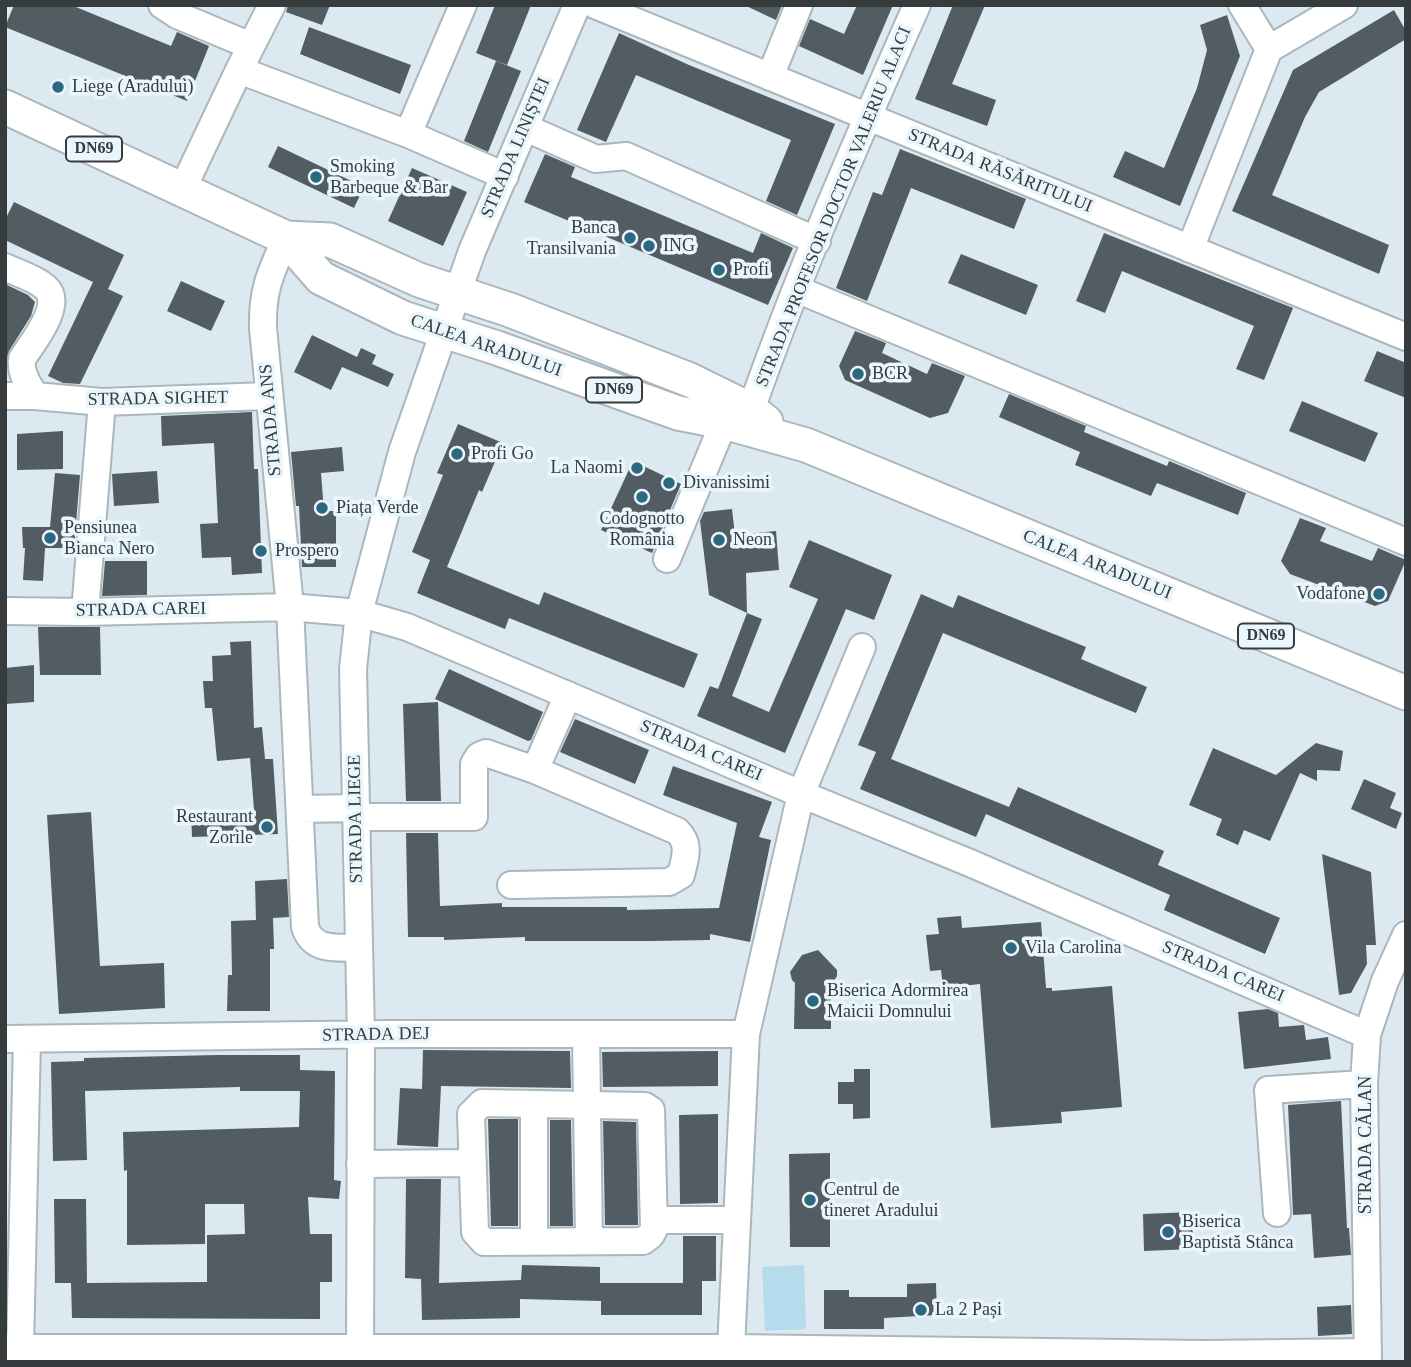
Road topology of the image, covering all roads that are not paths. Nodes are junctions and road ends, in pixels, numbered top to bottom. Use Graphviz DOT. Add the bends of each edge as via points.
graph roads {
  1 [pos="162,5"];
  2 [pos="272,5"];
  3 [pos="463,5"];
  4 [pos="577,5"];
  5 [pos="595,5"];
  6 [pos="799,5"];
  7 [pos="917,5"];
  8 [pos="1242,5"];
  9 [pos="1343,5"];
  10 [pos="251,46"];
  11 [pos="1269,49"];
  12 [pos="239,70"];
  13 [pos="770,77"];
  14 [pos="5,107"];
  15 [pos="867,117"];
  16 [pos="526,128"];
  17 [pos="408,134"];
  18 [pos="505,176"];
  19 [pos="182,190"];
  20 [pos="286,238"];
  21 [pos="817,242"];
  22 [pos="1190,249"];
  23 [pos="5,267"];
  24 [pos="796,289"];
  25 [pos="457,292"];
  26 [pos="444,331"];
  27 [pos="1405,336"];
  28 [pos="5,396"];
  29 [pos="35,396"];
  30 [pos="268,396"];
  31 [pos="102,402"];
  32 [pos="737,416"];
  33 [pos="1406,542"];
  34 [pos="667,559"];
  35 [pos="290,607"];
  36 [pos="5,611"];
  37 [pos="85,612"];
  38 [pos="359,613"];
  39 [pos="862,647"];
  40 [pos="1406,693"];
  41 [pos="568,695"];
  42 [pos="535,770"];
  43 [pos="801,794"];
  44 [pos="299,809"];
  45 [pos="356,812"];
  46 [pos="511,885"];
  47 [pos="1406,935"];
  48 [pos="358,948"];
  49 [pos="746,1034"];
  50 [pos="361,1035"];
  51 [pos="586,1035"];
  52 [pos="1367,1035"];
  53 [pos="16,1040"];
  54 [pos="1364,1084"];
  55 [pos="534,1104"];
  56 [pos="587,1105"];
  57 [pos="473,1163"];
  58 [pos="360,1164"];
  59 [pos="1277,1213"];
  60 [pos="654,1220"];
  61 [pos="737,1220"];
  62 [pos="534,1241"];
  63 [pos="589,1241"];
  64 [pos="731,1348"];
  65 [pos="13,1349"];
  66 [pos="648,1355"];
  67 [pos="360,1356"];
  68 [pos="871,1356"];
  69 [pos="1049,1357"];
  70 [pos="1368,1357"];
  71 [pos="1204,1358"];
  1 -- 10 [label="street"];
  2 -- 10 [label="street"];
  3 -- 17 [label="street"];
  4 -- 16 [label="street, STRADA LINIȘTEI"];
  5 -- 13 [label="street, STRADA RĂSĂRITULUI"];
  6 -- 13 [label="street"];
  7 -- 15 [label="street, STRADA PROFESOR DOCTOR VALERIU ALACI"];
  8 -- 11 [label="street"];
  9 -- 11 [label="street"];
  10 -- 12 [label="street"];
  11 -- 22 [label="street"];
  12 -- 17 [label="street"];
  12 -- 19 [label="street"];
  13 -- 15 [label="street, STRADA RĂSĂRITULUI"];
  14 -- 19 [label="main road, CALEA ARADULUI / DN69"];
  15 -- 21 [label="street, STRADA PROFESOR DOCTOR VALERIU ALACI"];
  15 -- 22 [label="street, STRADA RĂSĂRITULUI"];
  16 -- 18 [label="street, STRADA LINIȘTEI"];
  16 -- 21 [label="street" via="596,159 626,156"];
  17 -- 18 [label="street"];
  18 -- 25 [label="street, STRADA LINIȘTEI"];
  19 -- 20 [label="main road, CALEA ARADULUI / DN69"];
  20 -- 25 [label="main road, CALEA ARADULUI / DN69" via="330,240"];
  20 -- 26 [label="main road, CALEA ARADULUI / DN69" via="321,278 403,318"];
  20 -- 30 [label="street, STRADA ANS" via="262,303"];
  21 -- 24 [label="street, STRADA PROFESOR DOCTOR VALERIU ALACI"];
  22 -- 27 [label="street, STRADA RĂSĂRITULUI"];
  23 -- 29 [label="street" via="45,287 52,297 49,315 22,359 24,377"];
  24 -- 32 [label="street, STRADA PROFESOR DOCTOR VALERIU ALACI"];
  24 -- 33 [label="street"];
  25 -- 26 [label="street, STRADA LIEGE"];
  25 -- 32 [label="main road, CALEA ARADULUI / DN69" via="650,364"];
  26 -- 32 [label="main road, CALEA ARADULUI / DN69" via="678,413"];
  26 -- 38 [label="street, STRADA LIEGE" via="402,452"];
  28 -- 29 [label="street, STRADA SIGHET"];
  29 -- 31 [label="street, STRADA SIGHET"];
  30 -- 31 [label="street, STRADA SIGHET"];
  30 -- 35 [label="street, STRADA ANS"];
  31 -- 37 [label="street"];
  32 -- 34 [label="street, STRADA PROFESOR DOCTOR VALERIU ALACI"];
  32 -- 40 [label="main road, CALEA ARADULUI / DN69"];
  35 -- 37 [label="street, STRADA CAREI"];
  35 -- 38 [label="street, STRADA CAREI"];
  35 -- 44 [label="street, STRADA ANS"];
  36 -- 37 [label="street, STRADA CAREI"];
  38 -- 41 [label="street, STRADA CAREI" via="407,627"];
  38 -- 45 [label="street, STRADA LIEGE" via="353,670"];
  39 -- 43 [label="street"];
  41 -- 42 [label="street"];
  41 -- 43 [label="street, STRADA CAREI"];
  42 -- 45 [label="street" via="486,753 479,756 474,765 474,817"];
  42 -- 46 [label="street" via="677,831 684,838 685,857 681,875 669,882"];
  43 -- 49 [label="street"];
  43 -- 52 [label="street, STRADA CAREI"];
  44 -- 45 [label="street"];
  44 -- 48 [label="street, STRADA ANS" via="308,938 328,947"];
  45 -- 48 [label="street, STRADA LIEGE"];
  47 -- 52 [label="street, STRADA CĂLAN"];
  48 -- 50 [label="street, STRADA LIEGE"];
  49 -- 51 [label="street, STRADA DEJ"];
  49 -- 61 [label="street"];
  50 -- 51 [label="street, STRADA DEJ"];
  50 -- 53 [label="street, STRADA DEJ"];
  50 -- 58 [label="street, STRADA LIEGE"];
  51 -- 56 [label="street"];
  52 -- 54 [label="street, STRADA CĂLAN"];
  53 -- 65 [label="street"];
  54 -- 59 [label="street" via="1268,1090"];
  54 -- 70 [label="street, STRADA CĂLAN"];
  55 -- 56 [label="street"];
  55 -- 57 [label="street" via="482,1102 476,1106 471,1114"];
  55 -- 62 [label="street"];
  56 -- 60 [label="street" via="645,1106 651,1110"];
  56 -- 63 [label="street"];
  57 -- 58 [label="street"];
  57 -- 62 [label="street" via="475,1232 480,1239"];
  58 -- 67 [label="street, STRADA LIEGE"];
  60 -- 61 [label="street"];
  60 -- 63 [label="street" via="651,1235 643,1241"];
  61 -- 64 [label="street"];
  62 -- 63 [label="street"];
  64 -- 66 [label="street"];
  64 -- 68 [label="street"];
  65 -- 67 [label="street"];
  66 -- 67 [label="street"];
  68 -- 69 [label="street"];
  69 -- 71 [label="street"];
  70 -- 71 [label="street"];
}
